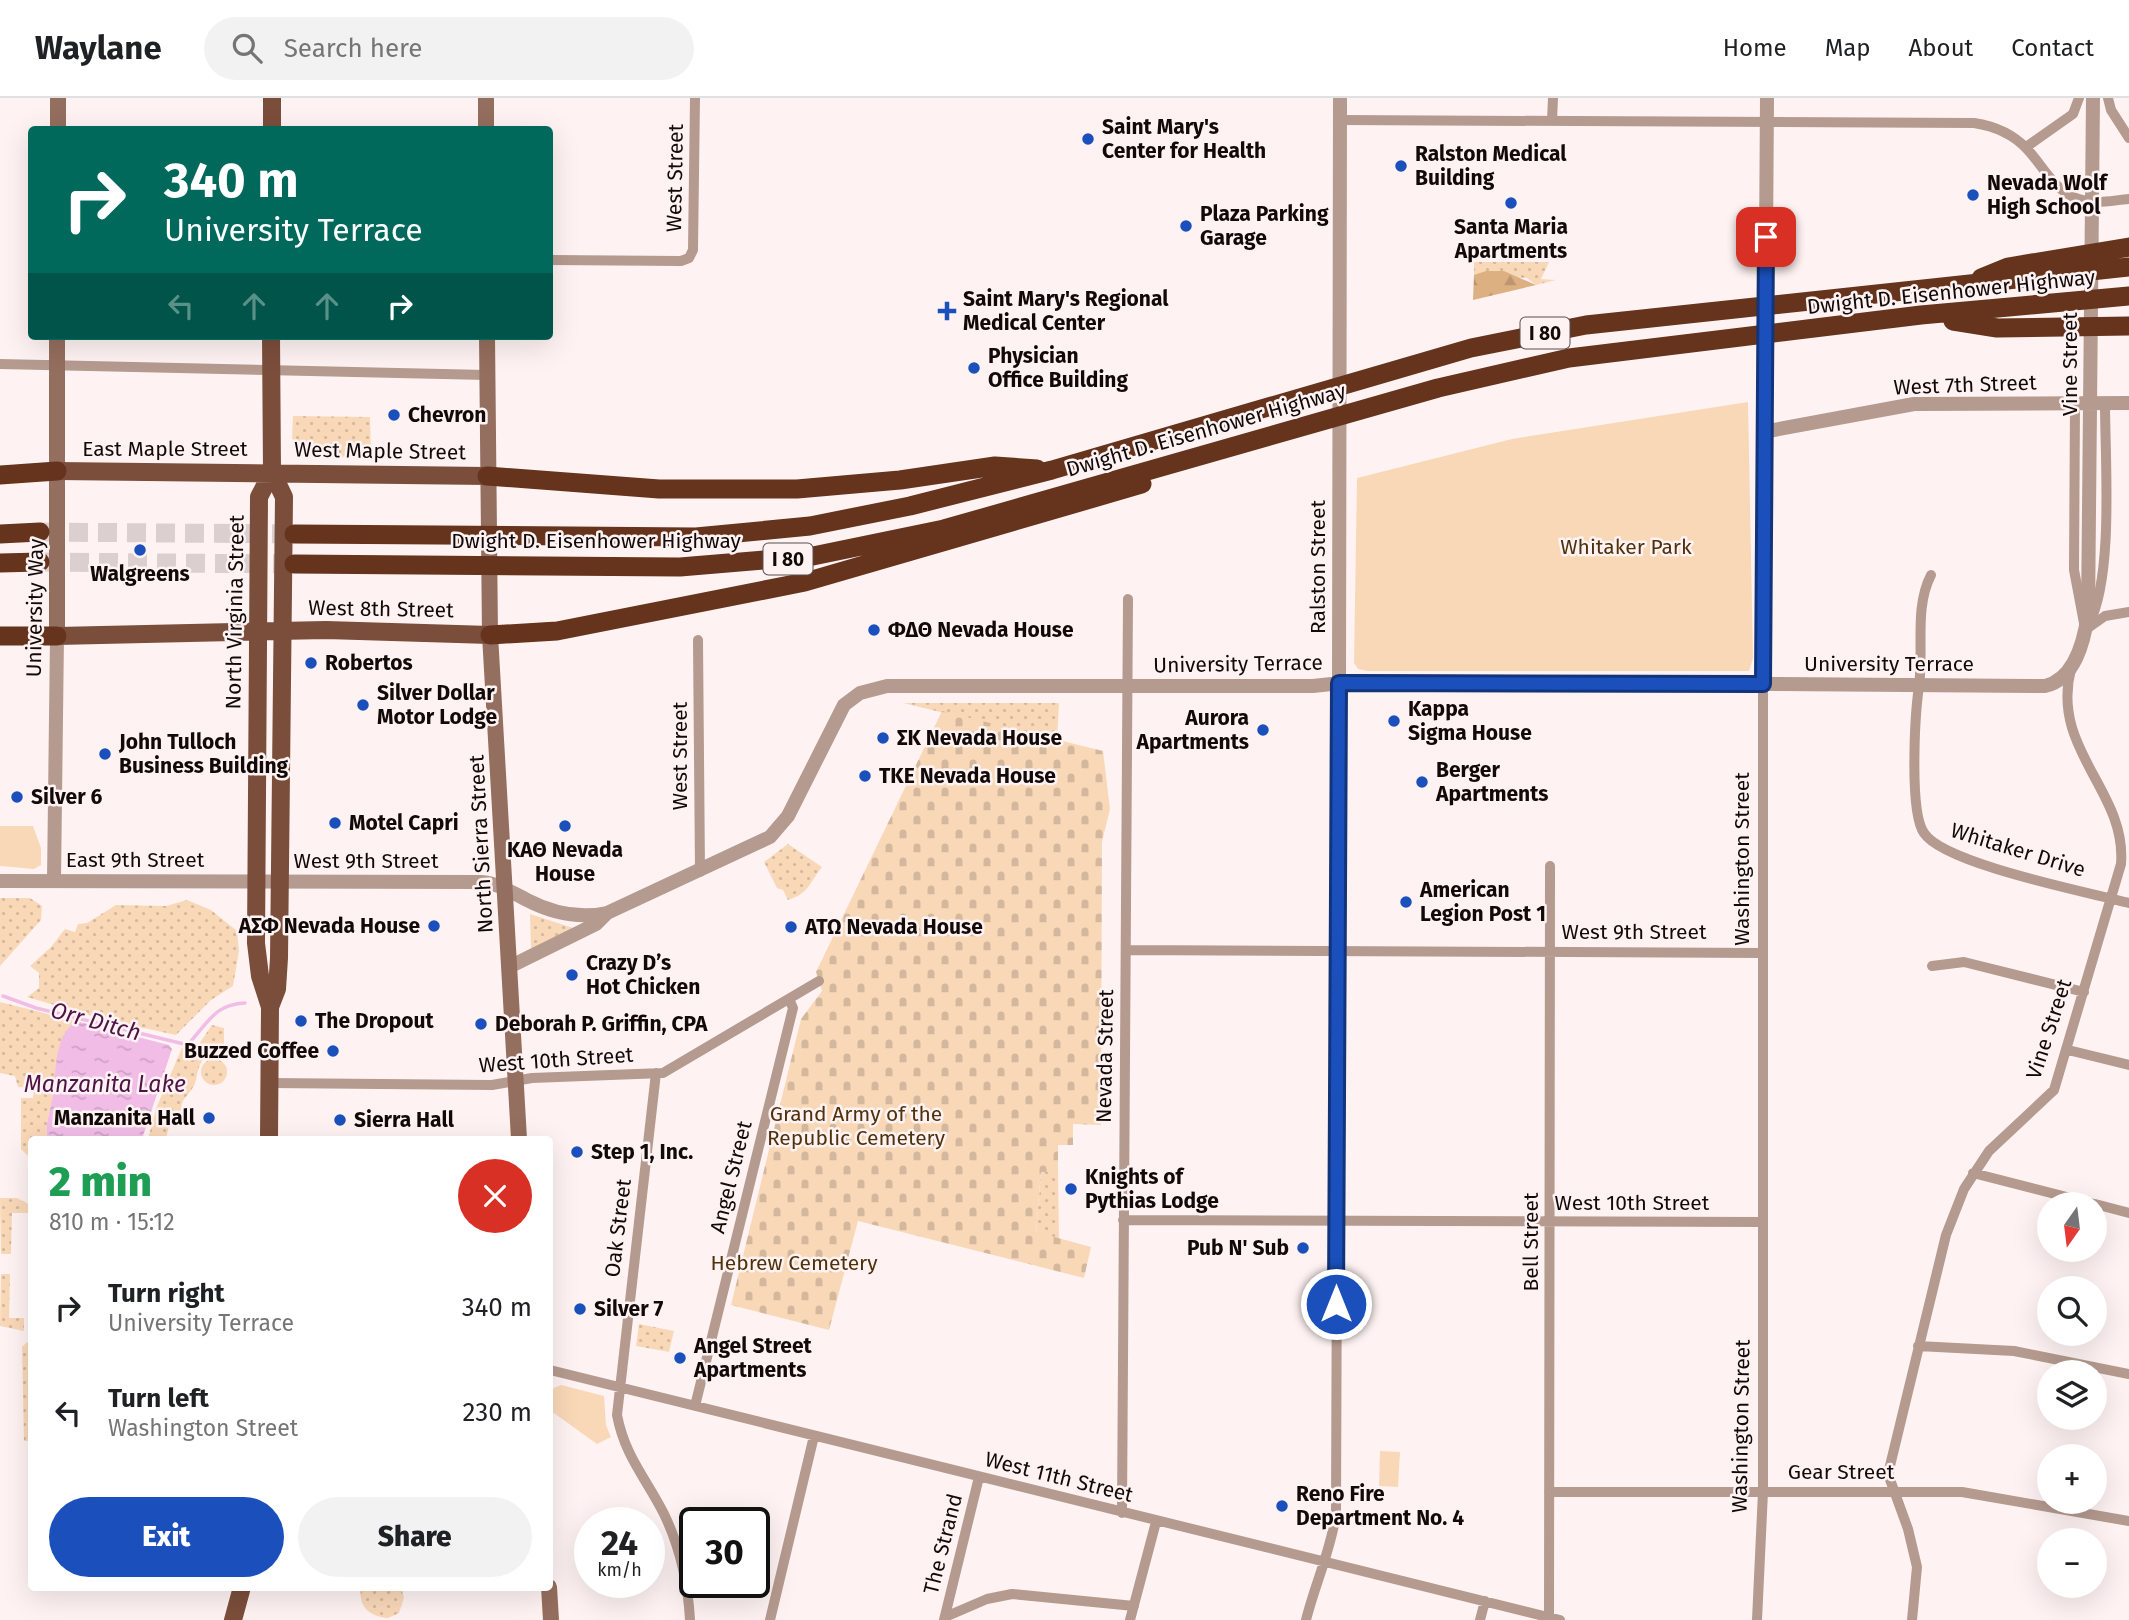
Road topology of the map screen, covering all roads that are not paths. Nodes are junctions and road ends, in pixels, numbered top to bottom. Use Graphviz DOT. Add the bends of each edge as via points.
graph roads {
  1 [pos="58,98"];
  2 [pos="272,98"];
  3 [pos="486,98"];
  4 [pos="695,98"];
  5 [pos="1339,98"];
  6 [pos="1553,98"];
  7 [pos="1767,98"];
  8 [pos="2078,98"];
  9 [pos="2093,98"];
  10 [pos="2108,98"];
  11 [pos="1340,120"];
  12 [pos="1552,121"];
  13 [pos="1767,122"];
  14 [pos="58,126"];
  15 [pos="272,126"];
  16 [pos="486,126"];
  17 [pos="2129,138"];
  18 [pos="2026,148"];
  19 [pos="2129,199"];
  20 [pos="2129,247"];
  21 [pos="553,260"];
  22 [pos="2129,267"];
  23 [pos="1954,288"];
  24 [pos="2129,296"];
  25 [pos="1921,315"];
  26 [pos="2129,326"];
  27 [pos="57,340"];
  28 [pos="271,340"];
  29 [pos="486,340"];
  30 [pos="0,364"];
  31 [pos="57,366"];
  32 [pos="270,370"];
  33 [pos="486,375"];
  34 [pos="2075,403"];
  35 [pos="2105,403"];
  36 [pos="2129,403"];
  37 [pos="1763,432"];
  38 [pos="1266,436"];
  39 [pos="1052,470"];
  40 [pos="57,471"];
  41 [pos="272,472"];
  42 [pos="0,475"];
  43 [pos="487,485"];
  44 [pos="40,532"];
  45 [pos="0,534"];
  46 [pos="294,534"];
  47 [pos="40,562"];
  48 [pos="0,563"];
  49 [pos="294,564"];
  50 [pos="1931,575"];
  51 [pos="1128,599"];
  52 [pos="2129,612"];
  53 [pos="2086,629"];
  54 [pos="270,632"];
  55 [pos="490,635"];
  56 [pos="0,636"];
  57 [pos="57,636"];
  58 [pos="698,640"];
  59 [pos="2071,668"];
  60 [pos="1339,683"];
  61 [pos="1763,684"];
  62 [pos="1919,685"];
  63 [pos="1126,686"];
  64 [pos="1550,866"];
  65 [pos="700,872"];
  66 [pos="0,881"];
  67 [pos="54,881"];
  68 [pos="268,882"];
  69 [pos="504,888"];
  70 [pos="2111,898"];
  71 [pos="2129,903"];
  72 [pos="607,913"];
  73 [pos="1126,950"];
  74 [pos="1338,951"];
  75 [pos="1550,953"];
  76 [pos="1763,953"];
  77 [pos="1932,966"];
  78 [pos="509,967"];
  79 [pos="819,981"];
  80 [pos="2084,992"];
  81 [pos="789,999"];
  82 [pos="2068,1049"];
  83 [pos="2129,1065"];
  84 [pos="656,1073"];
  85 [pos="515,1080"];
  86 [pos="270,1083"];
  87 [pos="269,1136"];
  88 [pos="519,1136"];
  89 [pos="1973,1173"];
  90 [pos="2047,1192"];
  91 [pos="2107,1207"];
  92 [pos="2129,1213"];
  93 [pos="1123,1220"];
  94 [pos="1336,1221"];
  95 [pos="1550,1222"];
  96 [pos="1763,1223"];
  97 [pos="1917,1346"];
  98 [pos="553,1371"];
  99 [pos="2129,1374"];
  100 [pos="620,1388"];
  101 [pos="695,1406"];
  102 [pos="814,1436"];
  103 [pos="979,1477"];
  104 [pos="1549,1492"];
  105 [pos="1763,1492"];
  106 [pos="1892,1492"];
  107 [pos="1122,1513"];
  108 [pos="2129,1521"];
  109 [pos="1156,1522"];
  110 [pos="1322,1562"];
  111 [pos="241,1591"];
  112 [pos="549,1591"];
  113 [pos="1485,1601"];
  114 [pos="1134,1606"];
  115 [pos="944,1619"];
  116 [pos="1554,1619"];
  117 [pos="233,1620"];
  118 [pos="551,1620"];
  119 [pos="690,1620"];
  120 [pos="770,1620"];
  121 [pos="1130,1620"];
  122 [pos="1306,1620"];
  123 [pos="1479,1620"];
  124 [pos="1756,1620"];
  125 [pos="1912,1620"];
  1 -- 14 [label="main road"];
  2 -- 15 [label="main road"];
  3 -- 16 [label="main road"];
  4 -- 21 [label="street, West Street" via="690,258"];
  5 -- 11 [label="street, Ralston Street"];
  6 -- 12 [label="street"];
  7 -- 13 [label="street, Washington Street"];
  8 -- 18 [label="street" via="2073,114"];
  9 -- 53 [label="street, Vine Street"];
  10 -- 17 [label="street" via="2110,110"];
  11 -- 12 [label="street"];
  11 -- 60 [label="street, Ralston Street"];
  12 -- 13 [label="street"];
  13 -- 18 [label="street" via="1974,123 2002,131"];
  13 -- 37 [label="street, Washington Street"];
  18 -- 19 [label="street" via="2050,180 2074,198 2092,202"];
  20 -- 23 [label="highway" via="2008,267"];
  22 -- 23 [label="highway, Dwight D. Eisenhower Highway / I 80"];
  23 -- 39 [label="highway, Dwight D. Eisenhower Highway / I 80" via="1534,334 1471,348"];
  24 -- 25 [label="highway, Dwight D. Eisenhower Highway / I 80"];
  25 -- 26 [label="highway" via="1997,328"];
  25 -- 38 [label="highway, Dwight D. Eisenhower Highway / I 80" via="1569,358 1438,387"];
  27 -- 31 [label="main road, University Way"];
  28 -- 32 [label="main road, North Virginia Street"];
  29 -- 33 [label="main road, North Sierra Street"];
  30 -- 31 [label="street"];
  31 -- 32 [label="street"];
  31 -- 40 [label="main road, University Way"];
  32 -- 33 [label="street"];
  32 -- 41 [label="main road, North Virginia Street"];
  33 -- 43 [label="main road, North Sierra Street"];
  34 -- 35 [label="street, West 7th Street"];
  34 -- 37 [label="street, West 7th Street" via="1914,404"];
  34 -- 53 [label="street, Vine Street" via="2074,570"];
  35 -- 36 [label="street, West 7th Street"];
  35 -- 53 [label="street, Vine Street" via="2103,575"];
  37 -- 61 [label="street, Washington Street"];
  38 -- 49 [label="highway, Dwight D. Eisenhower Highway / I 80" via="944,529 813,556 680,567"];
  38 -- 55 [label="highway" via="1115,494 804,582 556,631"];
  39 -- 43 [label="highway" via="995,466 900,481 784,490"];
  39 -- 46 [label="highway, Dwight D. Eisenhower Highway / I 80" via="866,516 753,533 696,537"];
  40 -- 41 [label="main road, East Maple Street"];
  40 -- 42 [label="highway"];
  40 -- 57 [label="main road, University Way"];
  41 -- 43 [label="main road, West Maple Street"];
  41 -- 54 [label="main road, North Virginia Street" via="284,497"];
  41 -- 54 [label="main road, North Virginia Street" via="259,497"];
  43 -- 55 [label="main road, North Sierra Street"];
  44 -- 45 [label="highway"];
  47 -- 48 [label="highway"];
  50 -- 62 [label="street, Whitaker Drive" via="1922,603"];
  51 -- 63 [label="street, Nevada Street"];
  52 -- 53 [label="street" via="2105,616"];
  53 -- 59 [label="street, Vine Street"];
  54 -- 55 [label="main road, West 8th Street"];
  54 -- 57 [label="main road, West 8th Street"];
  54 -- 68 [label="main road, North Virginia Street"];
  55 -- 69 [label="main road, North Sierra Street"];
  56 -- 57 [label="highway"];
  57 -- 67 [label="street, University Way"];
  58 -- 65 [label="street, West Street"];
  59 -- 62 [label="street, University Terrace" via="2064,678 2045,686"];
  59 -- 70 [label="street, Vine Street" via="2066,714 2120,834 2121,864"];
  60 -- 61 [label="street, University Terrace"];
  60 -- 63 [label="street, University Terrace"];
  60 -- 74 [label="street, Ralston Street"];
  61 -- 62 [label="street, University Terrace"];
  61 -- 76 [label="street, Washington Street"];
  62 -- 70 [label="street, Whitaker Drive" via="1915,810 1924,835 1959,857"];
  63 -- 65 [label="street, University Terrace" via="902,685 860,692 844,705 780,828 760,844"];
  63 -- 73 [label="street, Nevada Street"];
  64 -- 75 [label="street, Bell Street"];
  65 -- 72 [label="street, University Terrace"];
  66 -- 67 [label="street, East 9th Street"];
  67 -- 68 [label="street, East 9th Street"];
  68 -- 69 [label="street, West 9th Street" via="481,882"];
  68 -- 86 [label="main road, North Virginia Street" via="277,989 270,1007"];
  69 -- 72 [label="street, University Terrace" via="557,912"];
  69 -- 78 [label="main road, North Sierra Street"];
  70 -- 71 [label="street, Whitaker Drive"];
  70 -- 80 [label="street, Vine Street"];
  72 -- 78 [label="street" via="596,924"];
  73 -- 74 [label="street, West 9th Street"];
  73 -- 93 [label="street, Nevada Street"];
  74 -- 75 [label="street, West 9th Street"];
  74 -- 94 [label="street, Ralston Street"];
  75 -- 76 [label="street, West 9th Street"];
  75 -- 95 [label="street, Bell Street"];
  76 -- 96 [label="street, Washington Street"];
  77 -- 80 [label="street" via="1964,962"];
  78 -- 85 [label="main road, North Sierra Street"];
  79 -- 81 [label="street, West 10th Street"];
  80 -- 82 [label="street, Vine Street"];
  81 -- 84 [label="street, West 10th Street" via="670,1071"];
  81 -- 101 [label="street, Angel Street" via="793,1008"];
  82 -- 83 [label="street"];
  82 -- 89 [label="street, Vine Street" via="2059,1079 2045,1102 2001,1137"];
  84 -- 85 [label="street, West 10th Street"];
  84 -- 100 [label="street, Oak Street"];
  85 -- 86 [label="street, West 10th Street" via="492,1085"];
  85 -- 88 [label="main road, North Sierra Street"];
  86 -- 87 [label="main road, North Virginia Street"];
  89 -- 90 [label="street"];
  89 -- 97 [label="street, Vine Street" via="1946,1235"];
  91 -- 92 [label="street"];
  93 -- 94 [label="street, West 10th Street"];
  93 -- 107 [label="street, Nevada Street"];
  94 -- 95 [label="street, West 10th Street"];
  94 -- 110 [label="street, Ralston Street" via="1335,1514"];
  95 -- 96 [label="street, West 10th Street"];
  95 -- 104 [label="street, Bell Street"];
  96 -- 105 [label="street, Washington Street"];
  97 -- 99 [label="street" via="2014,1351"];
  97 -- 106 [label="street, Vine Street" via="1888,1474"];
  98 -- 100 [label="street, West 11th Street"];
  100 -- 101 [label="street, West 11th Street"];
  100 -- 119 [label="street, Oak Street" via="617,1415 624,1441 671,1530 685,1575"];
  101 -- 102 [label="street, West 11th Street"];
  102 -- 103 [label="street, West 11th Street"];
  102 -- 120 [label="street"];
  103 -- 107 [label="street, West 11th Street"];
  103 -- 115 [label="street, The Strand"];
  104 -- 105 [label="street, Gear Street"];
  104 -- 116 [label="street, Bell Street"];
  105 -- 106 [label="street, Gear Street"];
  105 -- 124 [label="street, Washington Street"];
  106 -- 108 [label="street, Gear Street" via="1981,1494"];
  106 -- 125 [label="street, Vine Street" via="1917,1567"];
  107 -- 109 [label="street, West 11th Street"];
  109 -- 110 [label="street, West 11th Street"];
  109 -- 114 [label="street"];
  110 -- 113 [label="street, West 11th Street"];
  110 -- 122 [label="street, Ralston Street"];
  111 -- 117 [label="main road"];
  112 -- 118 [label="main road"];
  113 -- 116 [label="street, West 11th Street"];
  113 -- 123 [label="street"];
  114 -- 115 [label="street" via="1012,1594 987,1599"];
  114 -- 121 [label="street"];
}
